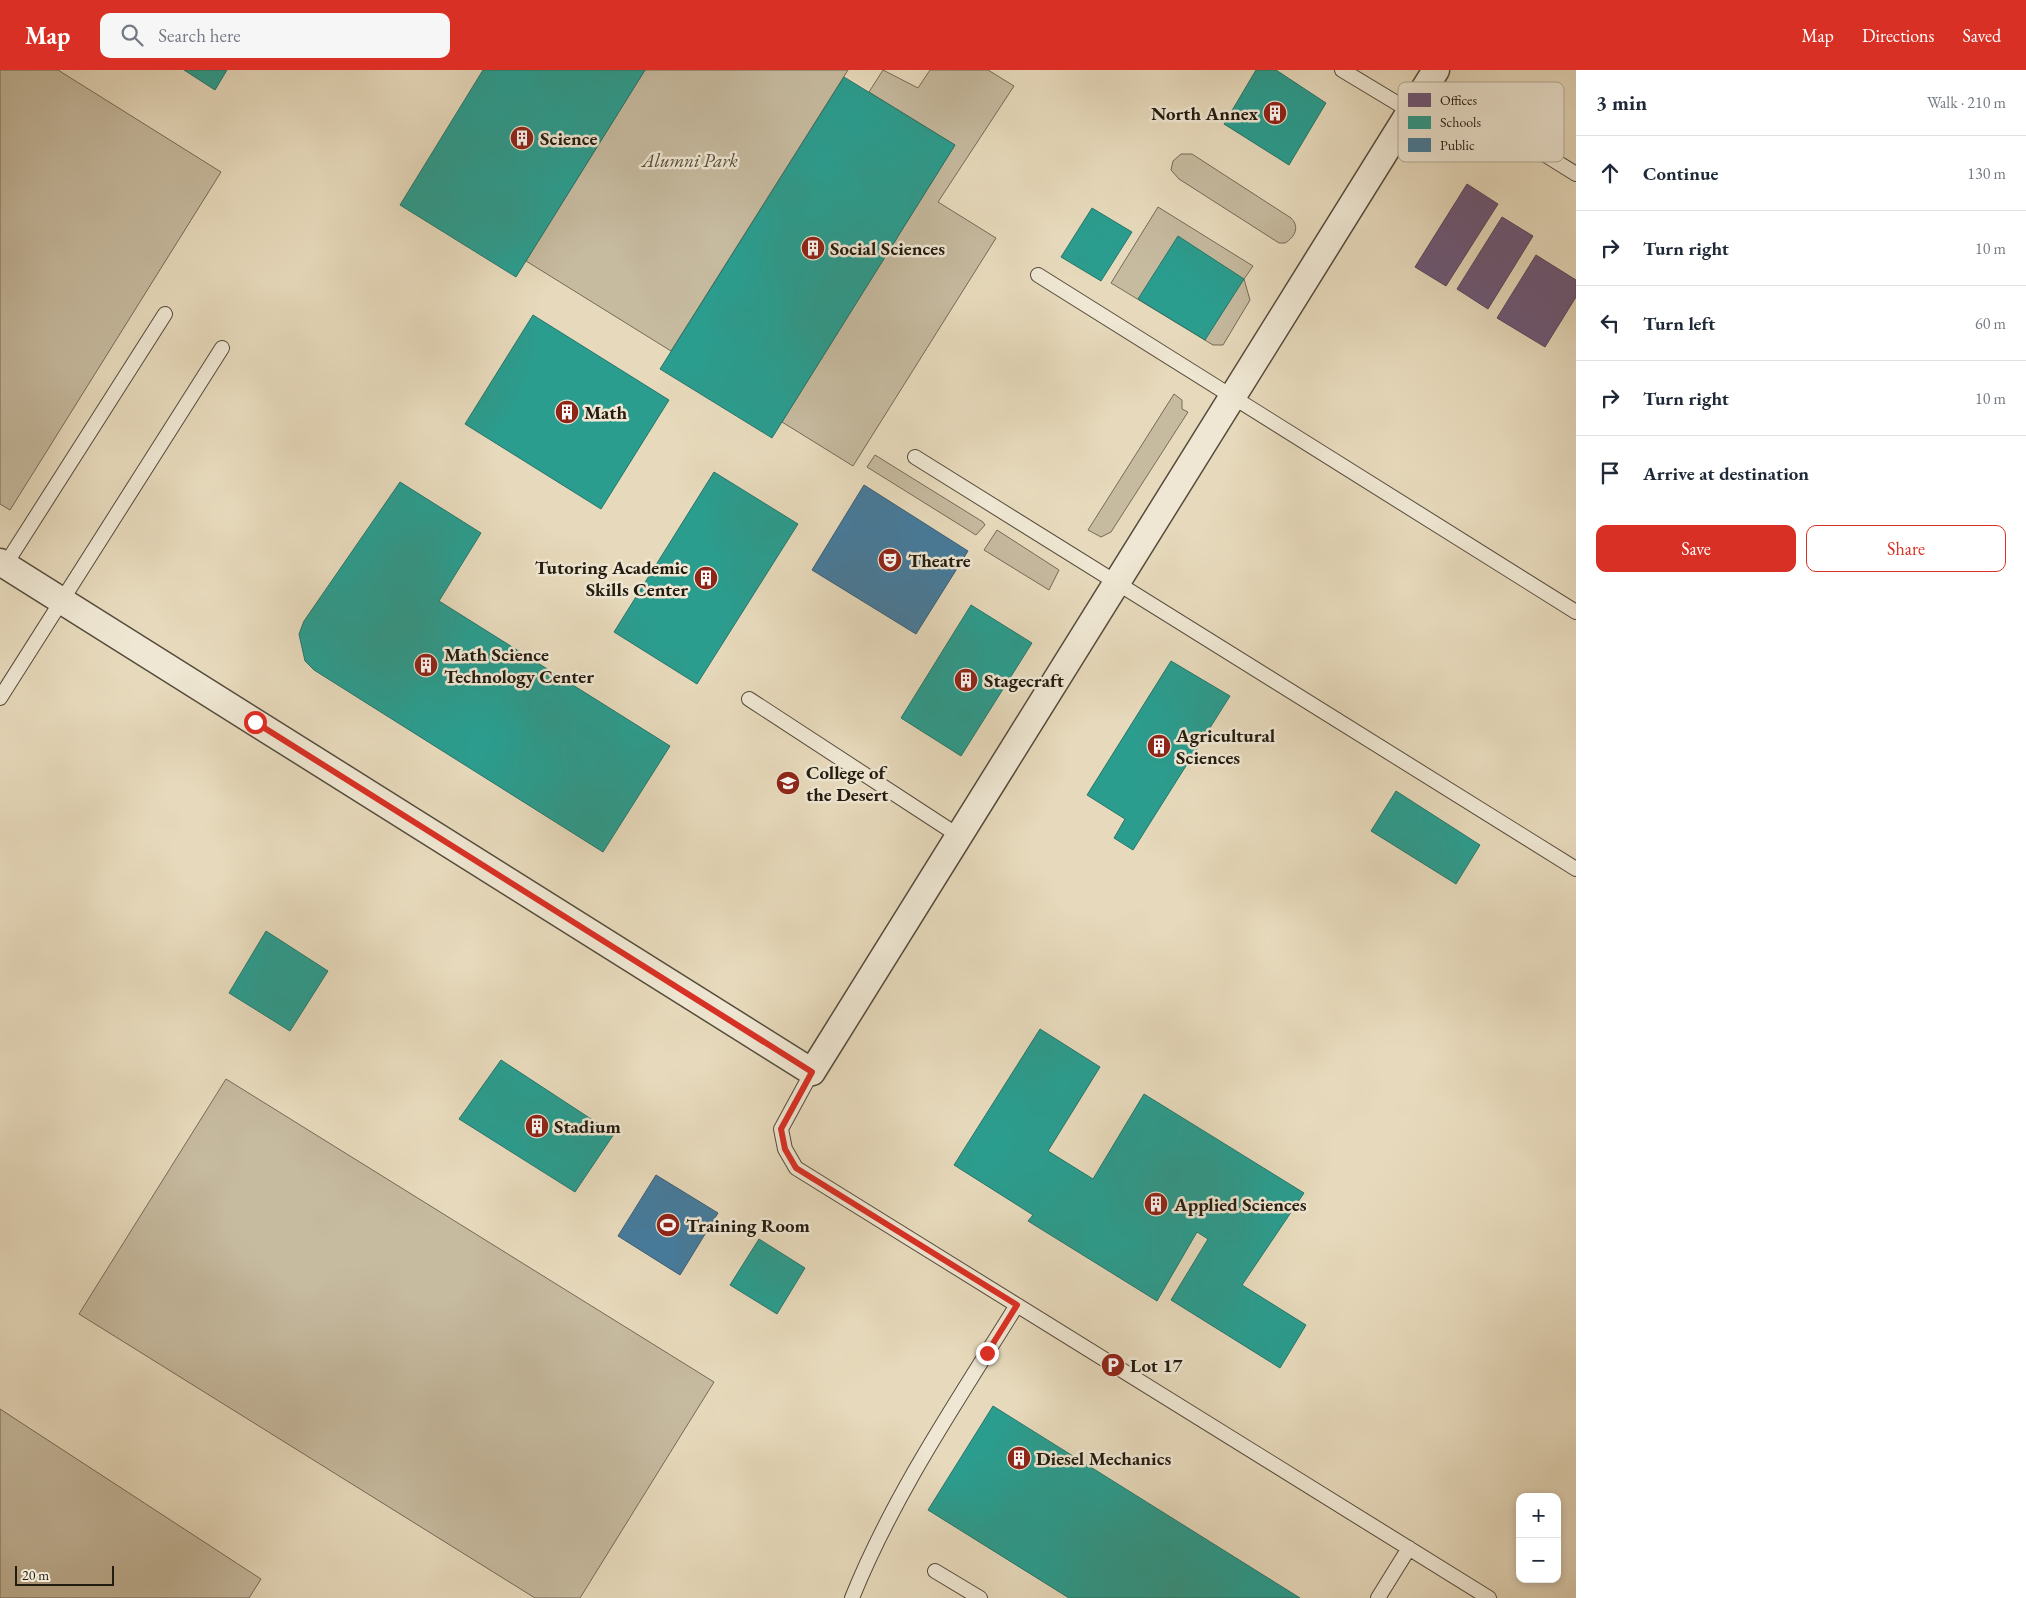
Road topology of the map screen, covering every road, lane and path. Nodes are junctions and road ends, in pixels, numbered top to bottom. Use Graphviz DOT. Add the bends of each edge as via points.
graph roads {
  1 [pos="1342,70"];
  2 [pos="1398,104"];
  3 [pos="1398,130"];
  4 [pos="1558,162"];
  5 [pos="1576,174"];
  6 [pos="1038,275"];
  7 [pos="165,314"];
  8 [pos="222,348"];
  9 [pos="1233,396"];
  10 [pos="916,456"];
  11 [pos="2,567"];
  12 [pos="1117,582"];
  13 [pos="61,601"];
  14 [pos="1576,612"];
  15 [pos="0,698"];
  16 [pos="749,699"];
  17 [pos="958,836"];
  18 [pos="1576,869"];
  19 [pos="812,1072"];
  20 [pos="1017,1305"];
  21 [pos="1409,1548"];
  22 [pos="936,1570"];
  23 [pos="852,1598"];
  24 [pos="980,1598"];
  25 [pos="1378,1598"];
  26 [pos="1489,1598"];
  1 -- 2 [label="lane"];
  3 -- 9 [label="street"];
  4 -- 5 [label="lane"];
  6 -- 9 [label="lane"];
  7 -- 11 [label="lane"];
  8 -- 13 [label="lane"];
  9 -- 12 [label="street"];
  9 -- 14 [label="lane"];
  10 -- 12 [label="lane"];
  11 -- 13 [label="street"];
  12 -- 17 [label="street"];
  12 -- 18 [label="lane"];
  13 -- 15 [label="lane"];
  13 -- 19 [label="street"];
  16 -- 17 [label="lane"];
  17 -- 19 [label="street"];
  19 -- 20 [label="lane" via="781,1129 785,1149 796,1168"];
  20 -- 21 [label="lane"];
  20 -- 23 [label="lane" via="913,1474 870,1552"];
  21 -- 25 [label="lane"];
  21 -- 26 [label="lane"];
  22 -- 24 [label="lane"];
}
